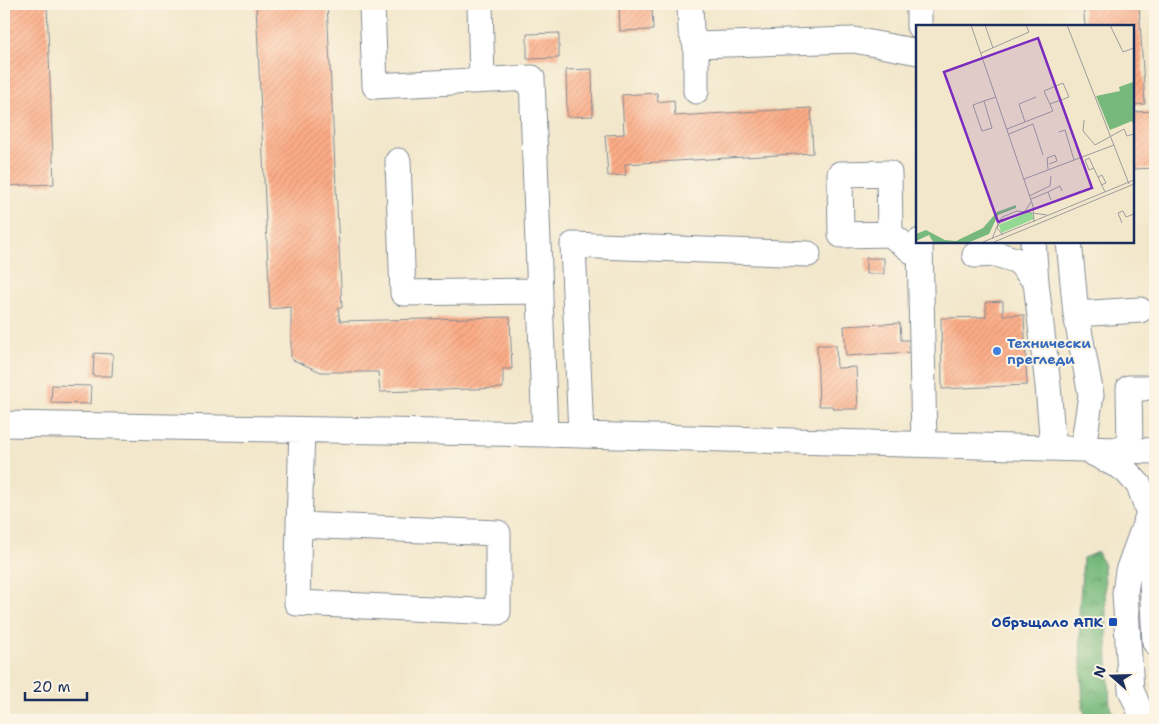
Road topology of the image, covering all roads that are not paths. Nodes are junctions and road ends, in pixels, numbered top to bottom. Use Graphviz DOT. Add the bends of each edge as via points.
graph roads {
  1 [pos="372,4"];
  2 [pos="480,4"];
  3 [pos="690,4"];
  4 [pos="919,4"];
  5 [pos="919,25"];
  6 [pos="696,45"];
  7 [pos="916,52"];
  8 [pos="482,80"];
  9 [pos="696,91"];
  10 [pos="398,161"];
  11 [pos="890,234"];
  12 [pos="1034,242"];
  13 [pos="1069,242"];
  14 [pos="920,249"];
  15 [pos="808,254"];
  16 [pos="976,255"];
  17 [pos="1036,282"];
  18 [pos="540,291"];
  19 [pos="1140,310"];
  20 [pos="1076,314"];
  21 [pos="1144,388"];
  22 [pos="4,424"];
  23 [pos="302,430"];
  24 [pos="546,434"];
  25 [pos="580,435"];
  26 [pos="924,444"];
  27 [pos="1053,447"];
  28 [pos="1083,448"];
  29 [pos="1130,449"];
  30 [pos="1155,451"];
  31 [pos="1152,505"];
  32 [pos="299,525"];
  33 [pos="1155,642"];
  34 [pos="1148,720"];
  1 -- 8 [label="lane" via="375,86"];
  2 -- 8 [label="lane"];
  3 -- 6 [label="lane" via="691,31"];
  4 -- 5 [label="lane"];
  6 -- 7 [label="lane" via="854,40"];
  6 -- 9 [label="lane"];
  8 -- 18 [label="lane" via="532,78"];
  10 -- 18 [label="lane" via="403,293"];
  11 -- 14 [label="lane"];
  12 -- 17 [label="lane"];
  13 -- 20 [label="lane"];
  14 -- 26 [label="lane"];
  15 -- 25 [label="lane" via="573,245"];
  16 -- 17 [label="lane" via="996,254 1018,261"];
  17 -- 27 [label="lane"];
  18 -- 24 [label="lane"];
  19 -- 20 [label="lane"];
  20 -- 28 [label="lane" via="1091,395"];
  21 -- 29 [label="lane" via="1129,388"];
  22 -- 23 [label="lane"];
  23 -- 24 [label="lane"];
  23 -- 32 [label="lane"];
  24 -- 25 [label="lane"];
  25 -- 26 [label="lane"];
  26 -- 27 [label="lane"];
  27 -- 28 [label="lane"];
  28 -- 29 [label="lane"];
  28 -- 31 [label="lane" via="1124,469"];
  29 -- 30 [label="lane"];
  31 -- 33 [label="lane"];
  31 -- 34 [label="lane" via="1128,571 1125,593 1131,690 1140,711"];
  32 -- 32 [label="lane" via="297,603 498,612 498,533"];
}
